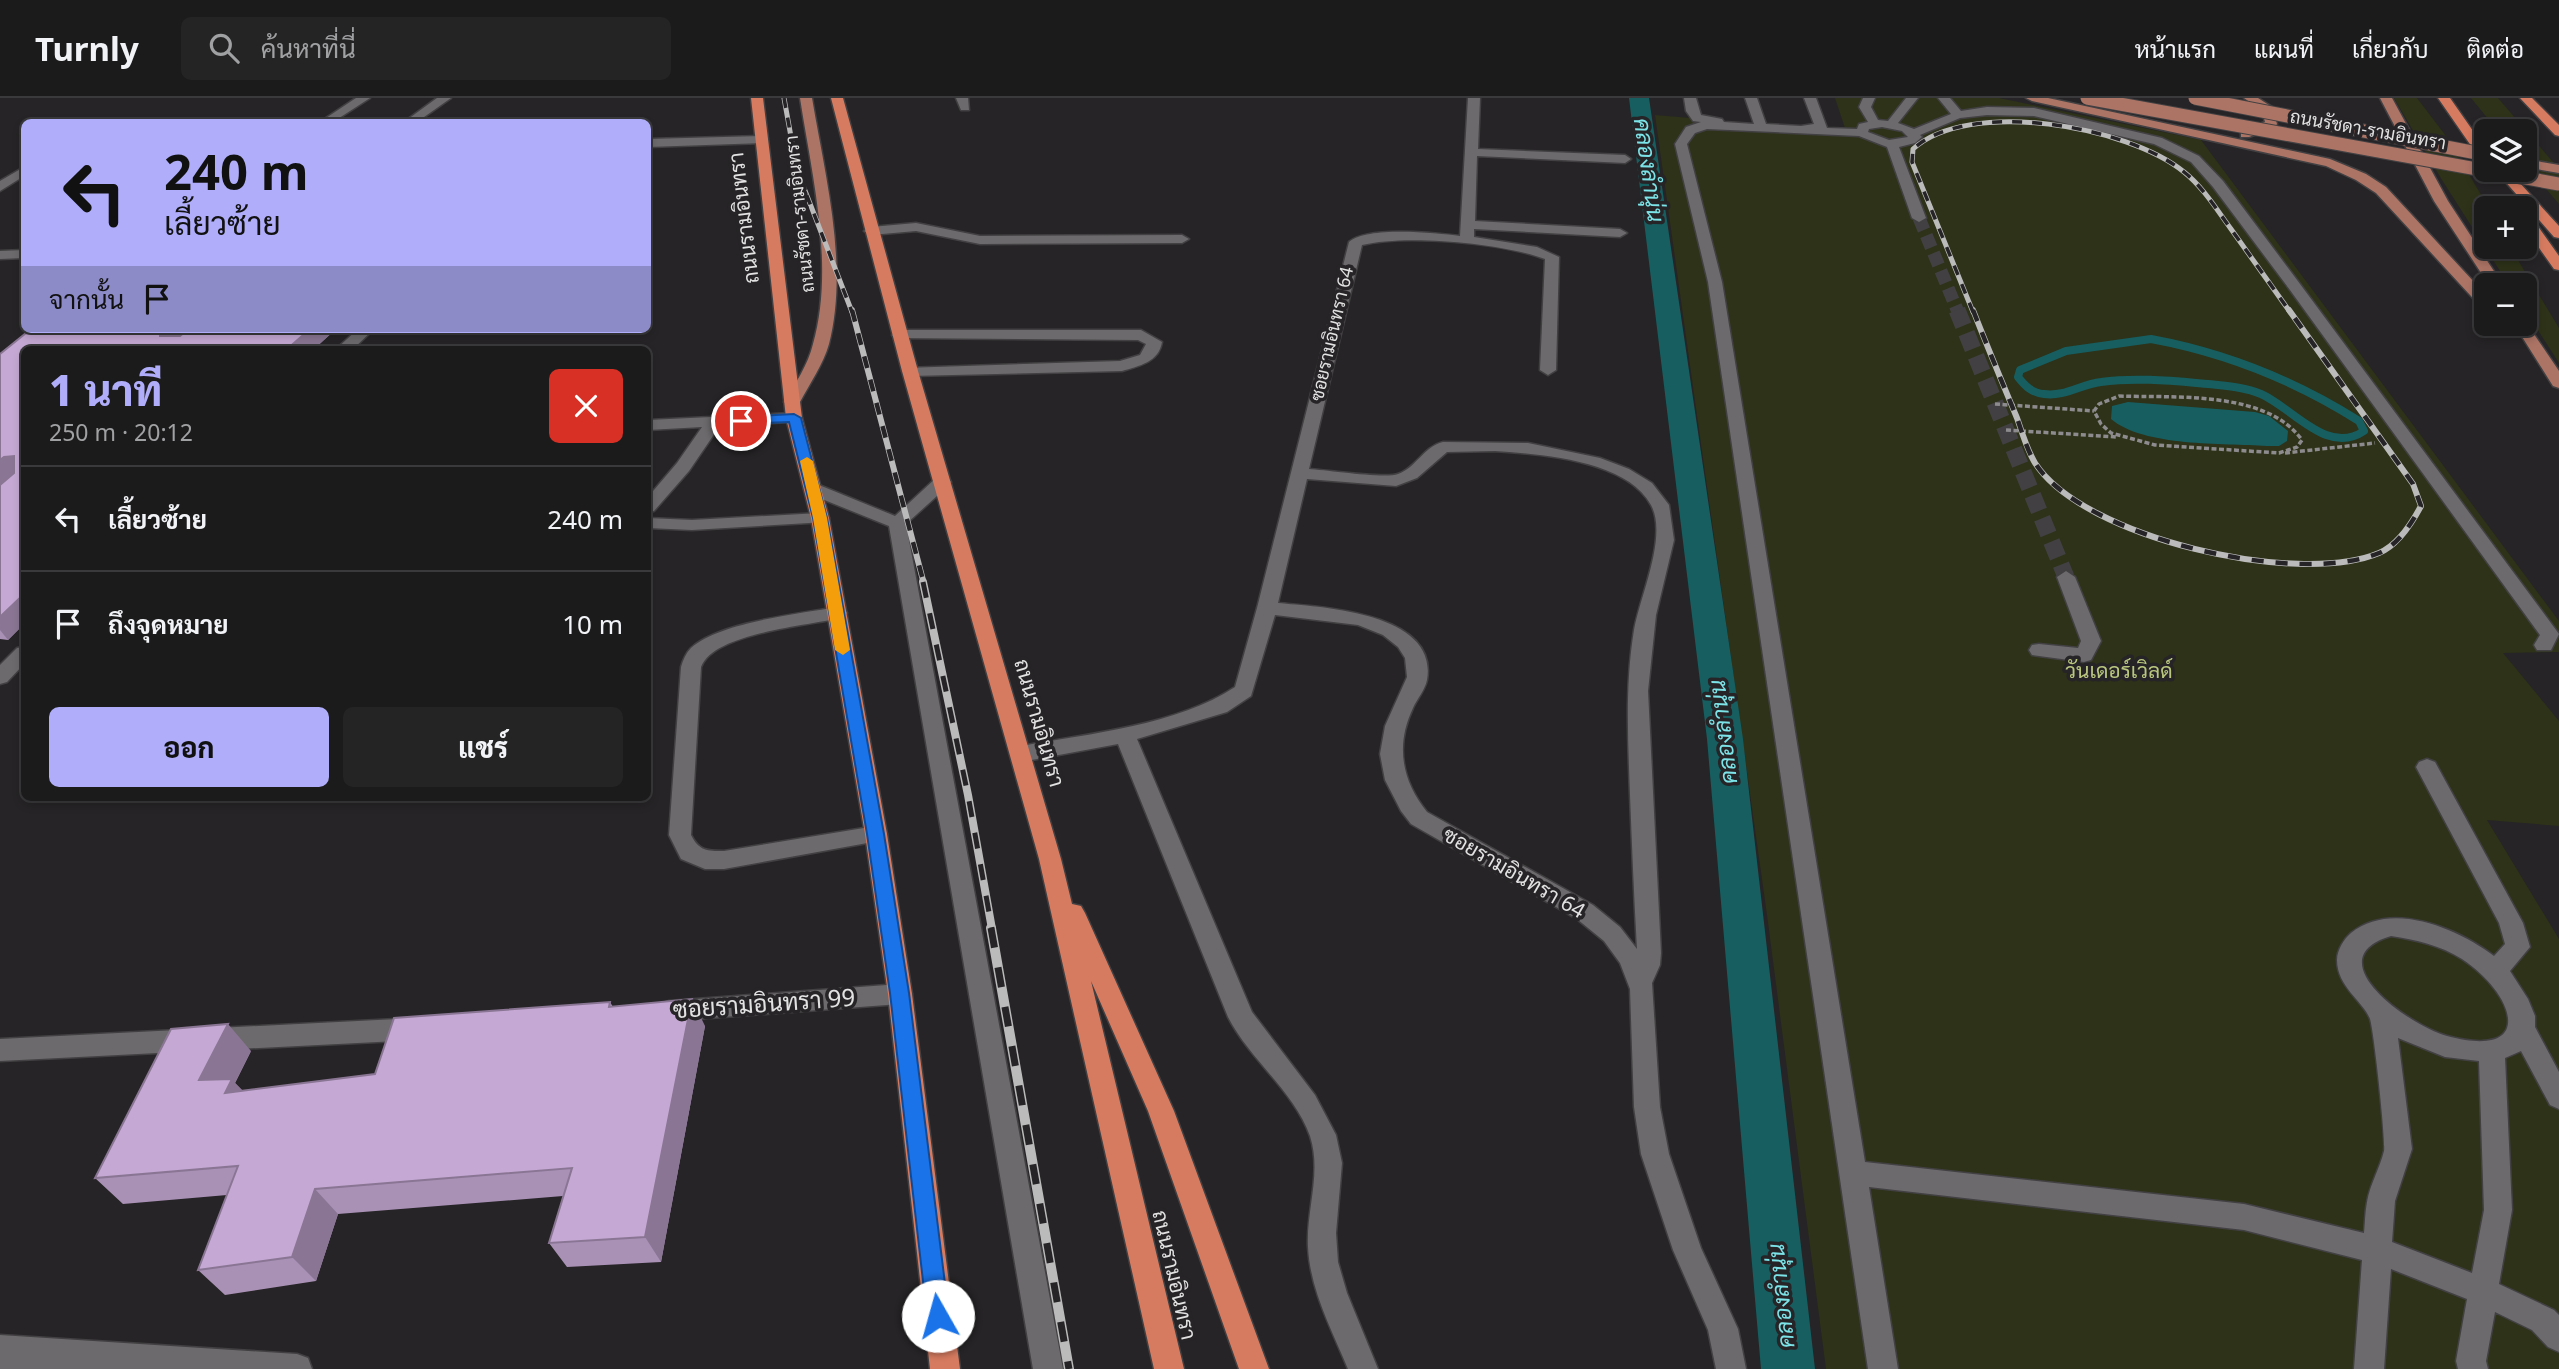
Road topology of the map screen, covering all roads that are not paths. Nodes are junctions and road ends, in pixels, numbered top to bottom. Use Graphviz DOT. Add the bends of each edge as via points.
graph roads {
  1 [pos="364,98"];
  2 [pos="445,98"];
  3 [pos="757,98"];
  4 [pos="806,98"];
  5 [pos="837,98"];
  6 [pos="1474,98"];
  7 [pos="1690,98"];
  8 [pos="1751,98"];
  9 [pos="1810,98"];
  10 [pos="1869,98"];
  11 [pos="1913,98"];
  12 [pos="1944,98"];
  13 [pos="2032,98"];
  14 [pos="2087,98"];
  15 [pos="2141,98"];
  16 [pos="2195,98"];
  17 [pos="2234,98"];
  18 [pos="2250,98"];
  19 [pos="2386,98"];
  20 [pos="2444,98"];
  21 [pos="2526,98"];
  22 [pos="1958,115"];
  23 [pos="331,119"];
  24 [pos="414,119"];
  25 [pos="1891,124"];
  26 [pos="1760,125"];
  27 [pos="1868,128"];
  28 [pos="2559,132"];
  29 [pos="1914,133"];
  30 [pos="760,134"];
  31 [pos="2208,135"];
  32 [pos="675,136"];
  33 [pos="2474,139"];
  34 [pos="651,143"];
  35 [pos="1892,144"];
  36 [pos="1471,152"];
  37 [pos="2474,152"];
  38 [pos="2474,152"];
  39 [pos="1625,159"];
  40 [pos="2474,165"];
  41 [pos="2537,165"];
  42 [pos="2559,169"];
  43 [pos="21,174"];
  44 [pos="2537,179"];
  45 [pos="2512,182"];
  46 [pos="2559,183"];
  47 [pos="0,187"];
  48 [pos="21,187"];
  49 [pos="1919,218"];
  50 [pos="871,231"];
  51 [pos="1467,233"];
  52 [pos="1620,233"];
  53 [pos="2559,234"];
  54 [pos="2537,235"];
  55 [pos="1182,239"];
  56 [pos="21,254"];
  57 [pos="0,255"];
  58 [pos="2559,266"];
  59 [pos="2488,273"];
  60 [pos="2474,291"];
  61 [pos="362,333"];
  62 [pos="900,335"];
  63 [pos="2520,336"];
  64 [pos="2529,336"];
  65 [pos="348,346"];
  66 [pos="2545,360"];
  67 [pos="1548,370"];
  68 [pos="910,371"];
  69 [pos="2559,383"];
  70 [pos="793,410"];
  71 [pos="714,422"];
  72 [pos="651,425"];
  73 [pos="1299,473"];
  74 [pos="942,482"];
  75 [pos="813,489"];
  76 [pos="651,504"];
  77 [pos="820,518"];
  78 [pos="651,523"];
  79 [pos="897,523"];
  80 [pos="2066,577"];
  81 [pos="1267,608"];
  82 [pos="836,613"];
  83 [pos="2544,645"];
  84 [pos="2039,650"];
  85 [pos="21,656"];
  86 [pos="0,677"];
  87 [pos="1125,735"];
  88 [pos="1021,754"];
  89 [pos="2427,767"];
  90 [pos="876,834"];
  91 [pos="1050,859"];
  92 [pos="2495,970"];
  93 [pos="1640,982"];
  94 [pos="900,993"];
  95 [pos="641,1013"];
  96 [pos="2382,1013"];
  97 [pos="436,1028"];
  98 [pos="2523,1030"];
  99 [pos="0,1051"];
  100 [pos="2492,1051"];
  101 [pos="2559,1097"];
  102 [pos="1852,1172"];
  103 [pos="2376,1250"];
  104 [pos="2481,1290"];
  105 [pos="2559,1337"];
  106 [pos="0,1350"];
  107 [pos="0,1367"];
  108 [pos="108,1369"];
  109 [pos="297,1369"];
  110 [pos="944,1369"];
  111 [pos="1048,1369"];
  112 [pos="1169,1369"];
  113 [pos="1254,1369"];
  114 [pos="1363,1369"];
  115 [pos="1731,1369"];
  116 [pos="1882,1369"];
  117 [pos="2369,1369"];
  118 [pos="2473,1369"];
  1 -- 23 [label="street"];
  2 -- 24 [label="street"];
  3 -- 30 [label="highway, ถนนรามอินทรา"];
  4 -- 70 [label="main road, ถนนรัชดา-รามอินทรา" via="827,261 827,310 821,343"];
  5 -- 50 [label="highway, ถนนรามอินทรา"];
  6 -- 36 [label="street"];
  7 -- 26 [label="street" via="1697,118"];
  8 -- 26 [label="street"];
  9 -- 26 [label="street" via="1820,128"];
  10 -- 27 [label="street" via="1865,107"];
  11 -- 25 [label="street"];
  12 -- 22 [label="street"];
  13 -- 31 [label="main road"];
  14 -- 46 [label="main road, ถนนรัชดา-รามอินทรา, bridge"];
  15 -- 40 [label="main road, ถนนรัชดา-รามอินทรา, bridge"];
  16 -- 37 [label="main road, ถนนรัชดา-รามอินทรา, bridge"];
  17 -- 38 [label="main road, ถนนรัชดา-รามอินทรา, bridge"];
  18 -- 31 [label="main road" via="2268,109 2271,124 2246,134"];
  19 -- 59 [label="main road" via="2441,201"];
  20 -- 33 [label="highway"];
  21 -- 28 [label="highway"];
  22 -- 29 [label="street"];
  22 -- 83 [label="street" via="2034,113 2145,138 2195,159 2295,287 2550,635"];
  25 -- 27 [label="street"];
  25 -- 29 [label="street"];
  27 -- 35 [label="street" via="1873,140"];
  27 -- 102 [label="street" via="1707,125 1685,132 1681,144 1715,282"];
  29 -- 35 [label="street" via="1914,140"];
  30 -- 32 [label="street"];
  30 -- 34 [label="street"];
  30 -- 70 [label="highway, ถนนรามอินทรา"];
  31 -- 60 [label="main road" via="2330,163 2361,177 2381,190"];
  35 -- 49 [label="street"];
  36 -- 39 [label="street"];
  36 -- 51 [label="street"];
  41 -- 42 [label="main road"];
  43 -- 47 [label="street"];
  44 -- 46 [label="main road, ถนนรัชดา-รามอินทรา, bridge"];
  45 -- 53 [label="highway"];
  47 -- 48 [label="street"];
  50 -- 55 [label="street" via="916,228 981,240"];
  50 -- 62 [label="highway, ถนนรามอินทรา"];
  51 -- 52 [label="street"];
  51 -- 67 [label="street, ซอยรามอินทรา 64" via="1552,257"];
  51 -- 73 [label="street, ซอยรามอินทรา 64" via="1376,236 1356,242"];
  54 -- 58 [label="highway"];
  56 -- 57 [label="street"];
  61 -- 65 [label="street"];
  62 -- 68 [label="highway, ถนนรามอินทรา"];
  62 -- 68 [label="street" via="1141,335 1154,342 1145,358 1122,366"];
  63 -- 66 [label="main road"];
  64 -- 66 [label="main road"];
  66 -- 69 [label="main road"];
  68 -- 74 [label="highway, ถนนรามอินทรา"];
  70 -- 71 [label="street"];
  70 -- 75 [label="highway, ถนนรามอินทรา"];
  71 -- 72 [label="street"];
  71 -- 76 [label="street"];
  73 -- 81 [label="street, ซอยรามอินทรา 64"];
  73 -- 93 [label="street" via="1396,481 1410,478 1429,455 1443,447 1554,451 1607,466 1633,479 1660,505 1665,542 1638,671 1649,953"];
  74 -- 79 [label="street"];
  74 -- 88 [label="highway, ถนนรามอินทรา"];
  75 -- 77 [label="highway, ถนนรามอินทรา"];
  75 -- 79 [label="street"];
  77 -- 78 [label="street"];
  77 -- 82 [label="highway, ถนนรามอินทรา"];
  79 -- 111 [label="street"];
  80 -- 84 [label="street" via="2091,641 2084,655"];
  81 -- 87 [label="street, ซอยรามอินทรา 64" via="1244,691 1220,707"];
  81 -- 93 [label="street, ซอยรามอินทรา 64" via="1371,622 1393,631 1407,645 1417,678 1392,731 1390,748 1391,772 1404,802 1419,818 1586,912 1612,934"];
  82 -- 90 [label="highway, ถนนรามอินทรา"];
  82 -- 90 [label="street" via="739,634 696,654 691,667 680,835 689,853 705,860 724,860"];
  85 -- 86 [label="street"];
  87 -- 88 [label="street, ซอยรามอินทรา 64"];
  87 -- 114 [label="street" via="1241,1017 1255,1043 1310,1104 1324,1138 1330,1182 1322,1249"];
  88 -- 91 [label="highway, ถนนรามอินทรา"];
  89 -- 92 [label="street" via="2511,923 2518,947"];
  90 -- 94 [label="highway, ถนนรามอินทรา"];
  91 -- 112 [label="highway, ถนนรามอินทรา"];
  91 -- 113 [label="highway" via="1161,1111"];
  92 -- 96 [label="street" via="2463,948 2417,930 2392,927 2370,931 2356,940 2349,955 2351,972 2362,993"];
  92 -- 98 [label="street" via="2514,991 2523,1012"];
  93 -- 115 [label="street, ซอยรามอินทรา 64" via="1647,1107 1655,1154 1687,1250 1723,1329"];
  94 -- 95 [label="street, ซอยรามอินทรา 99"];
  94 -- 110 [label="highway, ถนนรามอินทรา"];
  96 -- 100 [label="street" via="2436,1044"];
  96 -- 103 [label="street" via="2398,1149 2381,1201"];
  97 -- 99 [label="street"];
  98 -- 100 [label="street" via="2511,1044"];
  98 -- 101 [label="street"];
  100 -- 104 [label="street" via="2498,1210"];
  102 -- 103 [label="street" via="2244,1217"];
  102 -- 116 [label="street"];
  103 -- 104 [label="street"];
  103 -- 117 [label="street"];
  104 -- 105 [label="street" via="2543,1320"];
  104 -- 118 [label="street"];
  106 -- 109 [label="street"];
  107 -- 108 [label="street"];
}
